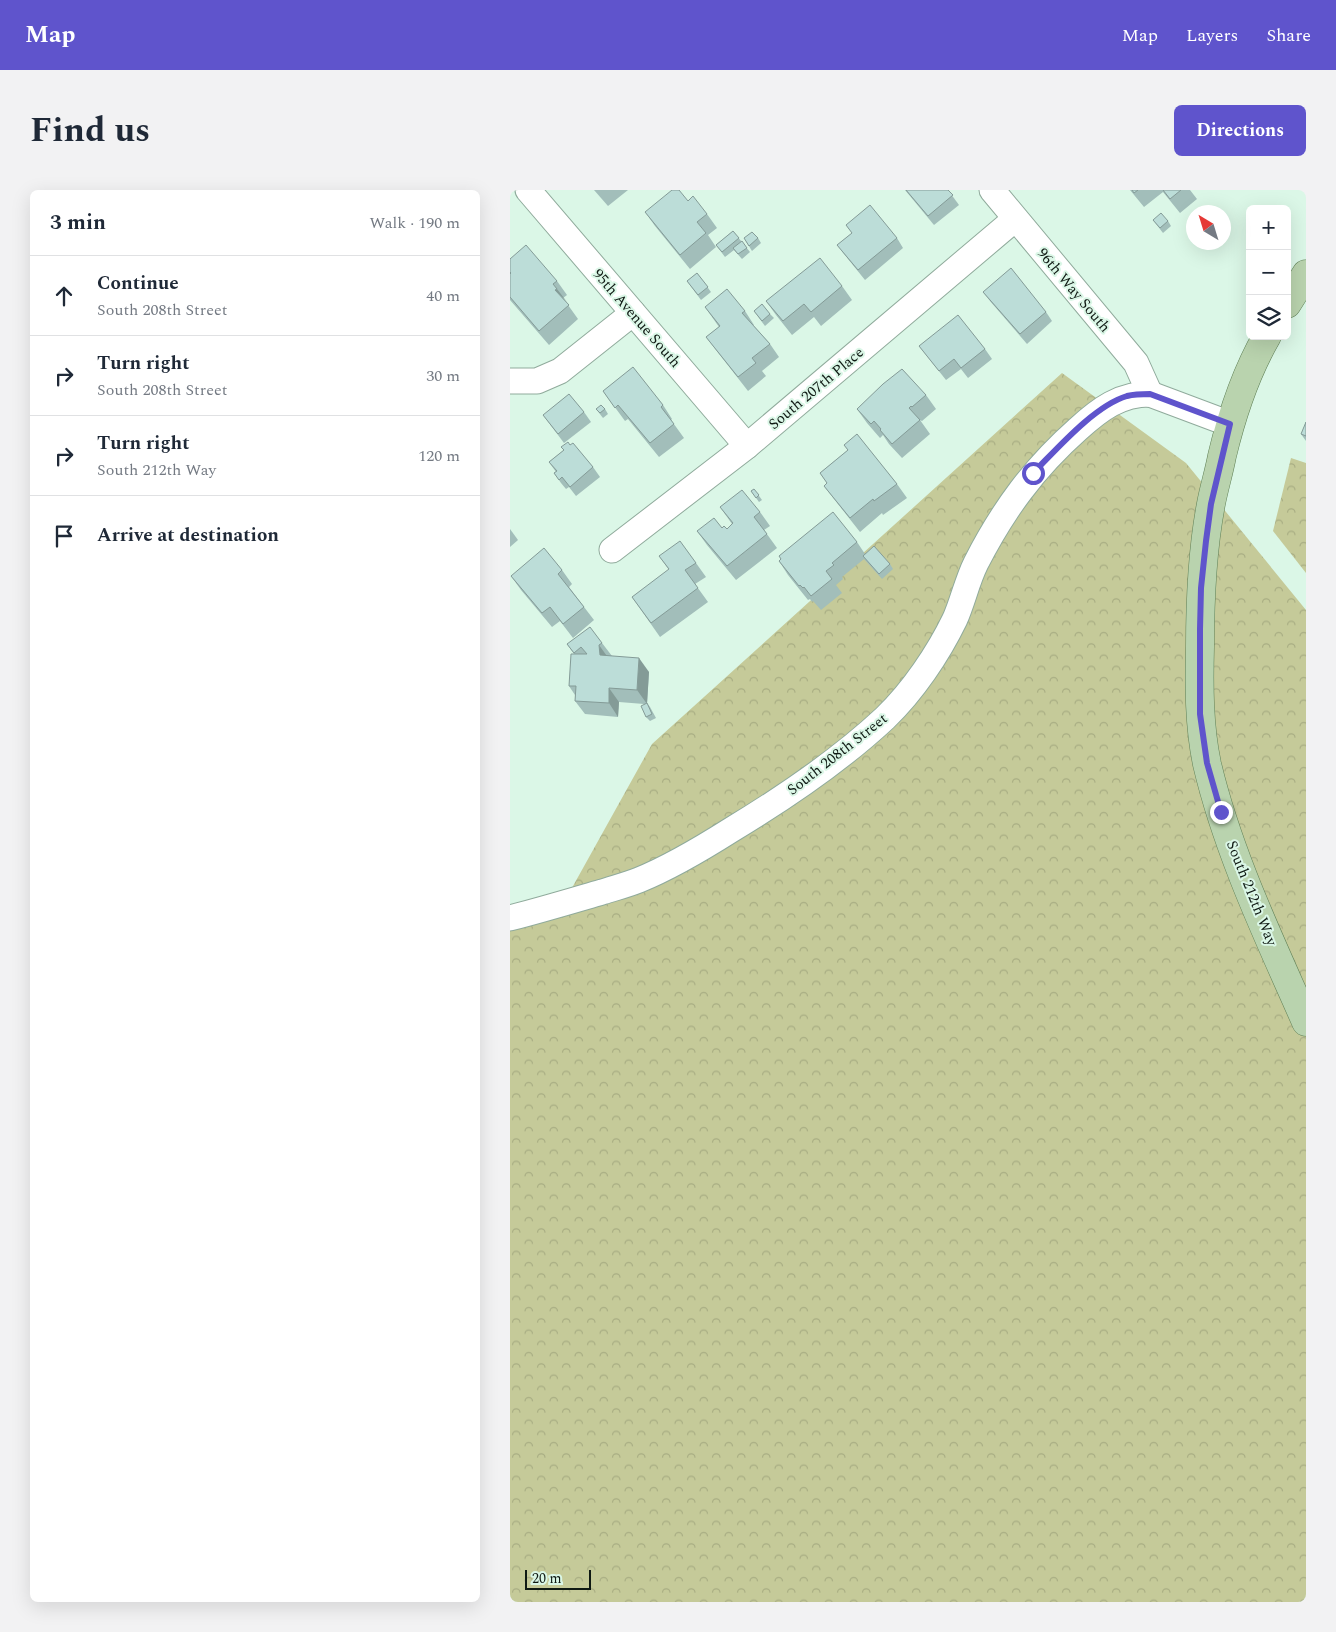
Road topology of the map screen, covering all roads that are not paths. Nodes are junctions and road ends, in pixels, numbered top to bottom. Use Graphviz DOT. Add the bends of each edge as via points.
graph roads {
  1 [pos="528,190"];
  2 [pos="992,190"];
  3 [pos="1015,219"];
  4 [pos="1306,274"];
  5 [pos="1291,298"];
  6 [pos="633,313"];
  7 [pos="1263,343"];
  8 [pos="510,381"];
  9 [pos="1150,394"];
  10 [pos="1230,424"];
  11 [pos="747,446"];
  12 [pos="612,550"];
  13 [pos="510,918"];
  14 [pos="1306,1022"];
  1 -- 6 [label="street, 95th Avenue South"];
  2 -- 3 [label="street, 96th Way South"];
  3 -- 9 [label="street, 96th Way South" via="1136,363"];
  3 -- 11 [label="street, South 207th Place"];
  4 -- 5 [label="main road"];
  6 -- 8 [label="street" via="560,371 537,381"];
  6 -- 11 [label="street, 95th Avenue South"];
  7 -- 10 [label="main road, South 212th Way" via="1240,392"];
  9 -- 10 [label="street, South 208th Street"];
  9 -- 13 [label="street, South 208th Street" via="1125,397 1107,407 1065,440 1033,473 975,565 955,619 929,667 886,717 819,772 686,858 638,880"];
  10 -- 14 [label="main road, South 212th Way" via="1211,504 1201,588 1200,714 1207,763 1236,857"];
  11 -- 12 [label="street, South 207th Place"];
}
